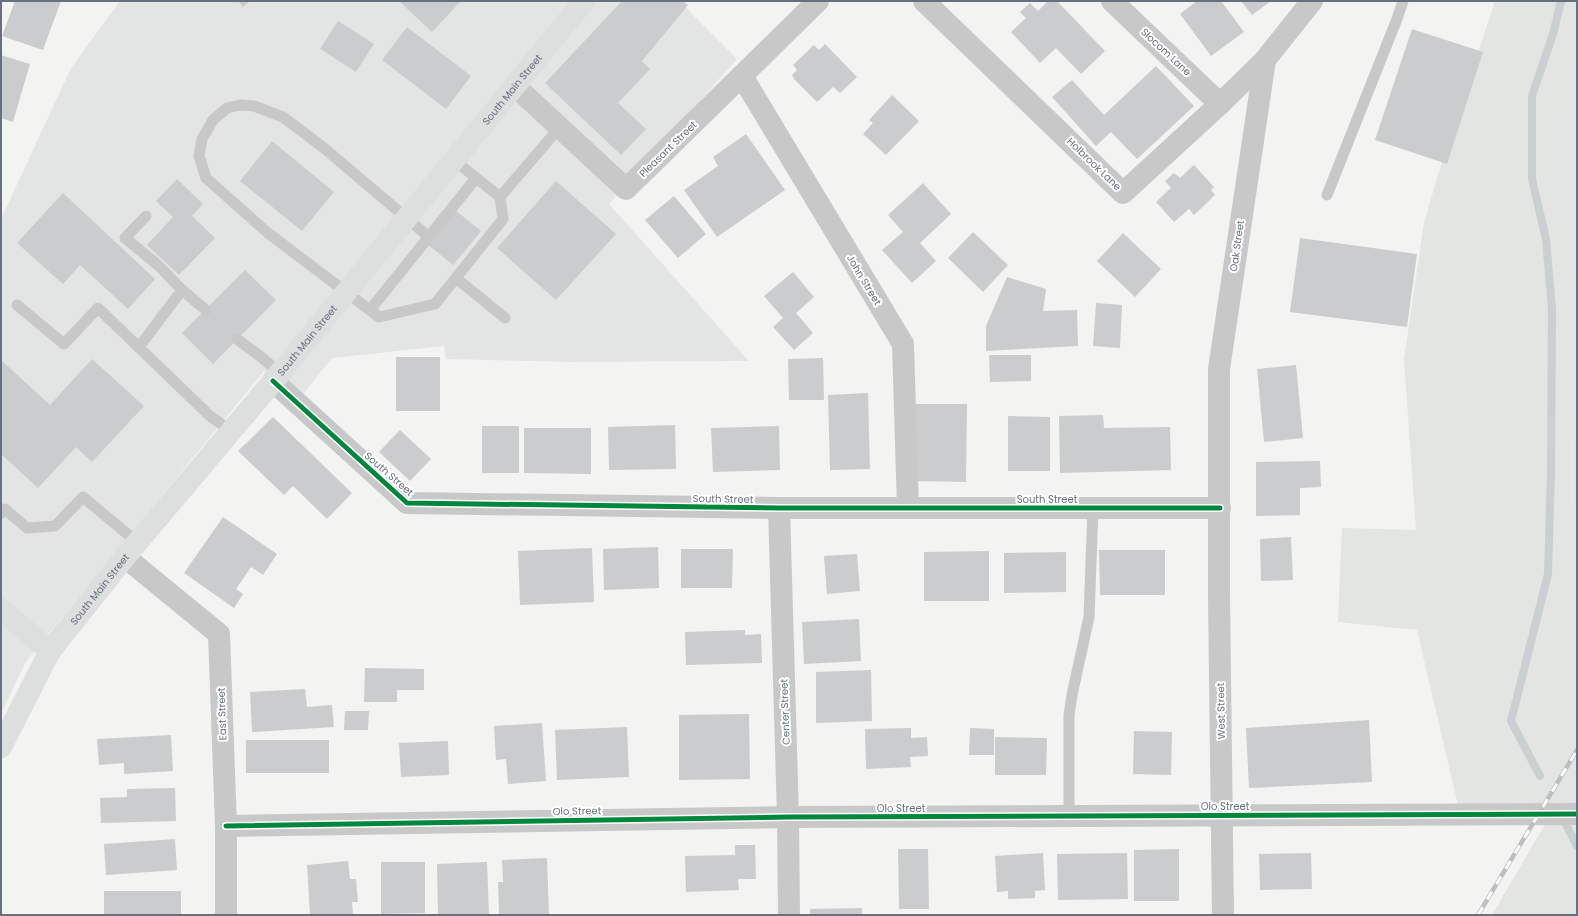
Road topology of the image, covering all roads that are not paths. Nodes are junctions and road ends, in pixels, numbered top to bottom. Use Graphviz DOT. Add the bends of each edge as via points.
graph roads {
  1 [pos="584,1"];
  2 [pos="818,1"];
  3 [pos="924,1"];
  4 [pos="1112,1"];
  5 [pos="1312,1"];
  6 [pos="1403,1"];
  7 [pos="1265,60"];
  8 [pos="742,76"];
  9 [pos="515,86"];
  10 [pos="1220,104"];
  11 [pos="560,127"];
  12 [pos="454,160"];
  13 [pos="476,178"];
  14 [pos="1327,195"];
  15 [pos="500,197"];
  16 [pos="146,216"];
  17 [pos="406,218"];
  18 [pos="429,237"];
  19 [pos="456,278"];
  20 [pos="182,290"];
  21 [pos="345,292"];
  22 [pos="17,305"];
  23 [pos="206,310"];
  24 [pos="370,310"];
  25 [pos="505,318"];
  26 [pos="237,339"];
  27 [pos="139,347"];
  28 [pos="276,377"];
  29 [pos="231,431"];
  30 [pos="780,508"];
  31 [pos="908,508"];
  32 [pos="1093,508"];
  33 [pos="1220,508"];
  34 [pos="1,513"];
  35 [pos="131,550"];
  36 [pos="1,610"];
  37 [pos="50,651"];
  38 [pos="1,747"];
  39 [pos="1577,814"];
  40 [pos="1222,815"];
  41 [pos="1069,816"];
  42 [pos="788,817"];
  43 [pos="226,826"];
  44 [pos="226,915"];
  45 [pos="788,915"];
  46 [pos="1223,915"];
  1 -- 9 [label="main road, South Main Street"];
  2 -- 8 [label="street, Pleasant Street"];
  3 -- 10 [label="street, Holbrook Lane" via="1123,193"];
  4 -- 10 [label="street, Slocom Lane"];
  5 -- 7 [label="street"];
  6 -- 14 [label="lane"];
  7 -- 10 [label="street, Holbrook Lane"];
  7 -- 33 [label="street, Oak Street" via="1219,368"];
  8 -- 11 [label="street, Pleasant Street" via="626,189"];
  8 -- 31 [label="street, John Street" via="903,344"];
  9 -- 11 [label="street, Pleasant Street"];
  9 -- 12 [label="main road, South Main Street"];
  11 -- 15 [label="lane"];
  12 -- 13 [label="lane"];
  12 -- 17 [label="main road, South Main Street"];
  13 -- 15 [label="lane"];
  13 -- 18 [label="lane"];
  15 -- 19 [label="lane" via="503,219"];
  16 -- 20 [label="lane" via="125,238 159,266"];
  17 -- 18 [label="lane"];
  17 -- 21 [label="main road, South Main Street"];
  17 -- 21 [label="lane" via="324,148 283,117 254,106 240,104 227,108 213,120 202,139 199,156 206,178 268,233"];
  18 -- 24 [label="lane"];
  19 -- 24 [label="lane" via="435,304 379,317"];
  19 -- 25 [label="lane"];
  20 -- 23 [label="lane"];
  20 -- 27 [label="lane"];
  21 -- 24 [label="lane"];
  21 -- 28 [label="main road, South Main Street"];
  22 -- 27 [label="lane" via="64,344 98,308"];
  26 -- 28 [label="lane"];
  27 -- 29 [label="lane" via="210,416"];
  28 -- 29 [label="main road, South Main Street"];
  28 -- 30 [label="street, South Street" via="407,504"];
  29 -- 35 [label="main road, South Main Street"];
  30 -- 31 [label="street, South Street"];
  30 -- 42 [label="street, Center Street"];
  31 -- 32 [label="street, South Street"];
  32 -- 33 [label="street, South Street"];
  32 -- 41 [label="lane" via="1090,617 1069,715"];
  33 -- 40 [label="street, West Street"];
  34 -- 35 [label="lane" via="5,509 27,528 55,526 83,497"];
  35 -- 37 [label="main road, South Main Street"];
  35 -- 43 [label="street, East Street" via="219,634"];
  36 -- 37 [label="main road"];
  37 -- 38 [label="main road, South Main Street"];
  39 -- 40 [label="street, Olo Street"];
  40 -- 41 [label="street, Olo Street"];
  40 -- 46 [label="street, West Street"];
  41 -- 42 [label="street, Olo Street"];
  42 -- 43 [label="street, Olo Street"];
  42 -- 45 [label="street, Center Street"];
  43 -- 44 [label="street, East Street"];
}
